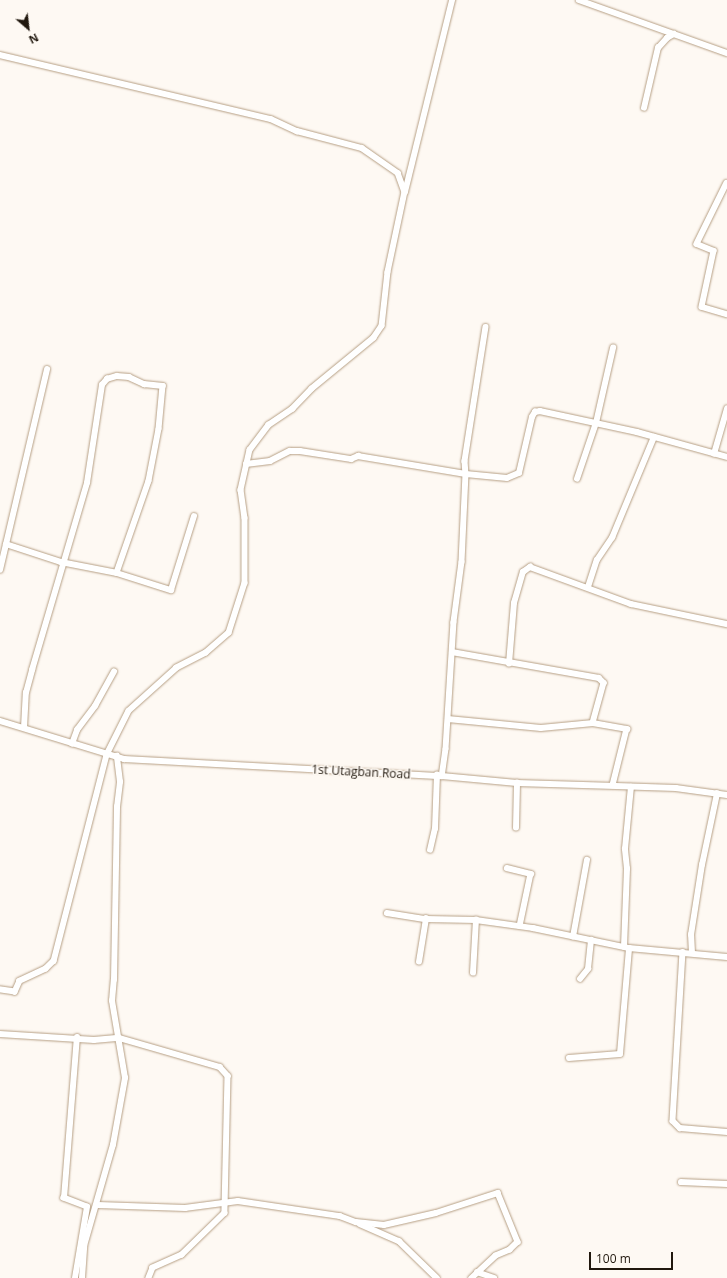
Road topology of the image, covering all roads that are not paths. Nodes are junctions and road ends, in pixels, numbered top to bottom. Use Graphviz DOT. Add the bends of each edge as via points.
graph roads {
  1 [pos="452,0"];
  2 [pos="579,0"];
  3 [pos="674,34"];
  4 [pos="727,53"];
  5 [pos="0,55"];
  6 [pos="644,108"];
  7 [pos="727,182"];
  8 [pos="405,192"];
  9 [pos="727,314"];
  10 [pos="486,327"];
  11 [pos="613,348"];
  12 [pos="48,369"];
  13 [pos="727,409"];
  14 [pos="596,423"];
  15 [pos="654,437"];
  16 [pos="714,454"];
  17 [pos="727,457"];
  18 [pos="246,464"];
  19 [pos="466,474"];
  20 [pos="577,479"];
  21 [pos="194,516"];
  22 [pos="6,544"];
  23 [pos="62,562"];
  24 [pos="0,570"];
  25 [pos="117,573"];
  26 [pos="588,587"];
  27 [pos="727,624"];
  28 [pos="452,652"];
  29 [pos="509,664"];
  30 [pos="114,672"];
  31 [pos="448,719"];
  32 [pos="0,721"];
  33 [pos="593,723"];
  34 [pos="24,728"];
  35 [pos="72,744"];
  36 [pos="107,755"];
  37 [pos="117,756"];
  38 [pos="440,776"];
  39 [pos="517,783"];
  40 [pos="613,785"];
  41 [pos="631,787"];
  42 [pos="717,794"];
  43 [pos="727,795"];
  44 [pos="516,828"];
  45 [pos="430,850"];
  46 [pos="587,860"];
  47 [pos="508,868"];
  48 [pos="387,913"];
  49 [pos="426,919"];
  50 [pos="476,920"];
  51 [pos="520,926"];
  52 [pos="574,937"];
  53 [pos="591,940"];
  54 [pos="626,947"];
  55 [pos="684,952"];
  56 [pos="692,953"];
  57 [pos="727,958"];
  58 [pos="419,962"];
  59 [pos="472,974"];
  60 [pos="580,979"];
  61 [pos="0,990"];
  62 [pos="0,1034"];
  63 [pos="77,1038"];
  64 [pos="119,1038"];
  65 [pos="569,1058"];
  66 [pos="727,1132"];
  67 [pos="681,1182"];
  68 [pos="727,1184"];
  69 [pos="226,1203"];
  70 [pos="98,1205"];
  71 [pos="356,1222"];
  72 [pos="477,1272"];
  73 [pos="75,1278"];
  74 [pos="82,1278"];
  75 [pos="149,1278"];
  76 [pos="437,1278"];
  77 [pos="472,1278"];
  78 [pos="494,1278"];
  1 -- 8 [label="street"];
  2 -- 3 [label="street"];
  3 -- 4 [label="street"];
  3 -- 6 [label="street" via="658,48"];
  5 -- 8 [label="street" via="271,119 297,131 362,148 398,173"];
  7 -- 9 [label="street" via="697,244 714,251 702,307"];
  8 -- 18 [label="street" via="388,272 382,326 374,338 312,388 293,409 269,425 250,450"];
  10 -- 19 [label="street" via="465,461"];
  11 -- 14 [label="street"];
  12 -- 22 [label="street"];
  13 -- 16 [label="street"];
  14 -- 15 [label="street"];
  14 -- 19 [label="street" via="547,411 535,412 519,474 507,478"];
  14 -- 20 [label="street"];
  15 -- 16 [label="street"];
  15 -- 26 [label="street" via="612,538 597,560"];
  16 -- 17 [label="street"];
  18 -- 19 [label="street" via="270,461 290,451 300,451 351,459 358,456"];
  18 -- 36 [label="street" via="241,490 245,518 245,583 229,633 206,653 177,668 129,711"];
  19 -- 28 [label="street" via="462,562"];
  21 -- 25 [label="street" via="171,590"];
  22 -- 23 [label="street"];
  22 -- 24 [label="street"];
  23 -- 25 [label="street"];
  23 -- 25 [label="street" via="87,483 102,384 107,379 129,377 144,384 163,386 159,429 149,481"];
  23 -- 34 [label="street" via="26,693"];
  26 -- 27 [label="street" via="630,604"];
  26 -- 29 [label="street" via="530,567 526,568 514,603"];
  28 -- 29 [label="street"];
  28 -- 31 [label="street"];
  29 -- 33 [label="street" via="602,680 604,683"];
  30 -- 35 [label="street" via="95,706 77,730"];
  31 -- 33 [label="street" via="541,728"];
  31 -- 38 [label="street"];
  32 -- 34 [label="street, 1st Utagban Road"];
  33 -- 40 [label="street" via="627,729"];
  34 -- 35 [label="street, 1st Utagban Road"];
  35 -- 36 [label="street, 1st Utagban Road"];
  36 -- 37 [label="street, 1st Utagban Road"];
  36 -- 61 [label="street" via="54,961 46,969 20,981 15,992"];
  37 -- 38 [label="street, 1st Utagban Road" via="131,759"];
  37 -- 64 [label="street" via="120,782 117,807 112,1000"];
  38 -- 39 [label="street, 1st Utagban Road"];
  38 -- 45 [label="street" via="435,829"];
  39 -- 40 [label="street, 1st Utagban Road"];
  39 -- 44 [label="street"];
  40 -- 41 [label="street, 1st Utagban Road"];
  41 -- 42 [label="street, 1st Utagban Road" via="676,788"];
  41 -- 54 [label="street" via="625,849"];
  42 -- 43 [label="street, 1st Utagban Road"];
  42 -- 56 [label="street" via="702,865 691,935"];
  46 -- 52 [label="street"];
  47 -- 51 [label="street" via="530,874"];
  48 -- 49 [label="street"];
  49 -- 50 [label="street"];
  49 -- 58 [label="street"];
  50 -- 51 [label="street"];
  50 -- 59 [label="street"];
  51 -- 52 [label="street"];
  52 -- 53 [label="street"];
  53 -- 54 [label="street"];
  53 -- 60 [label="street" via="588,969"];
  54 -- 55 [label="street"];
  54 -- 65 [label="street" via="620,1054"];
  55 -- 56 [label="street"];
  55 -- 66 [label="street" via="673,1121 680,1128"];
  56 -- 57 [label="street"];
  62 -- 63 [label="street"];
  63 -- 64 [label="street"];
  63 -- 73 [label="street" via="64,1198 86,1207"];
  64 -- 69 [label="street" via="220,1067 228,1076"];
  64 -- 70 [label="street" via="125,1078 113,1145"];
  67 -- 68 [label="street"];
  69 -- 70 [label="street" via="185,1208"];
  69 -- 71 [label="street" via="238,1201 282,1207 340,1216"];
  69 -- 75 [label="street" via="225,1213 182,1255 153,1268"];
  70 -- 74 [label="street" via="84,1246"];
  71 -- 72 [label="street" via="384,1224 436,1213 498,1193 518,1242"];
  71 -- 76 [label="street" via="399,1241"];
  72 -- 77 [label="street"];
  72 -- 78 [label="street"];
}
